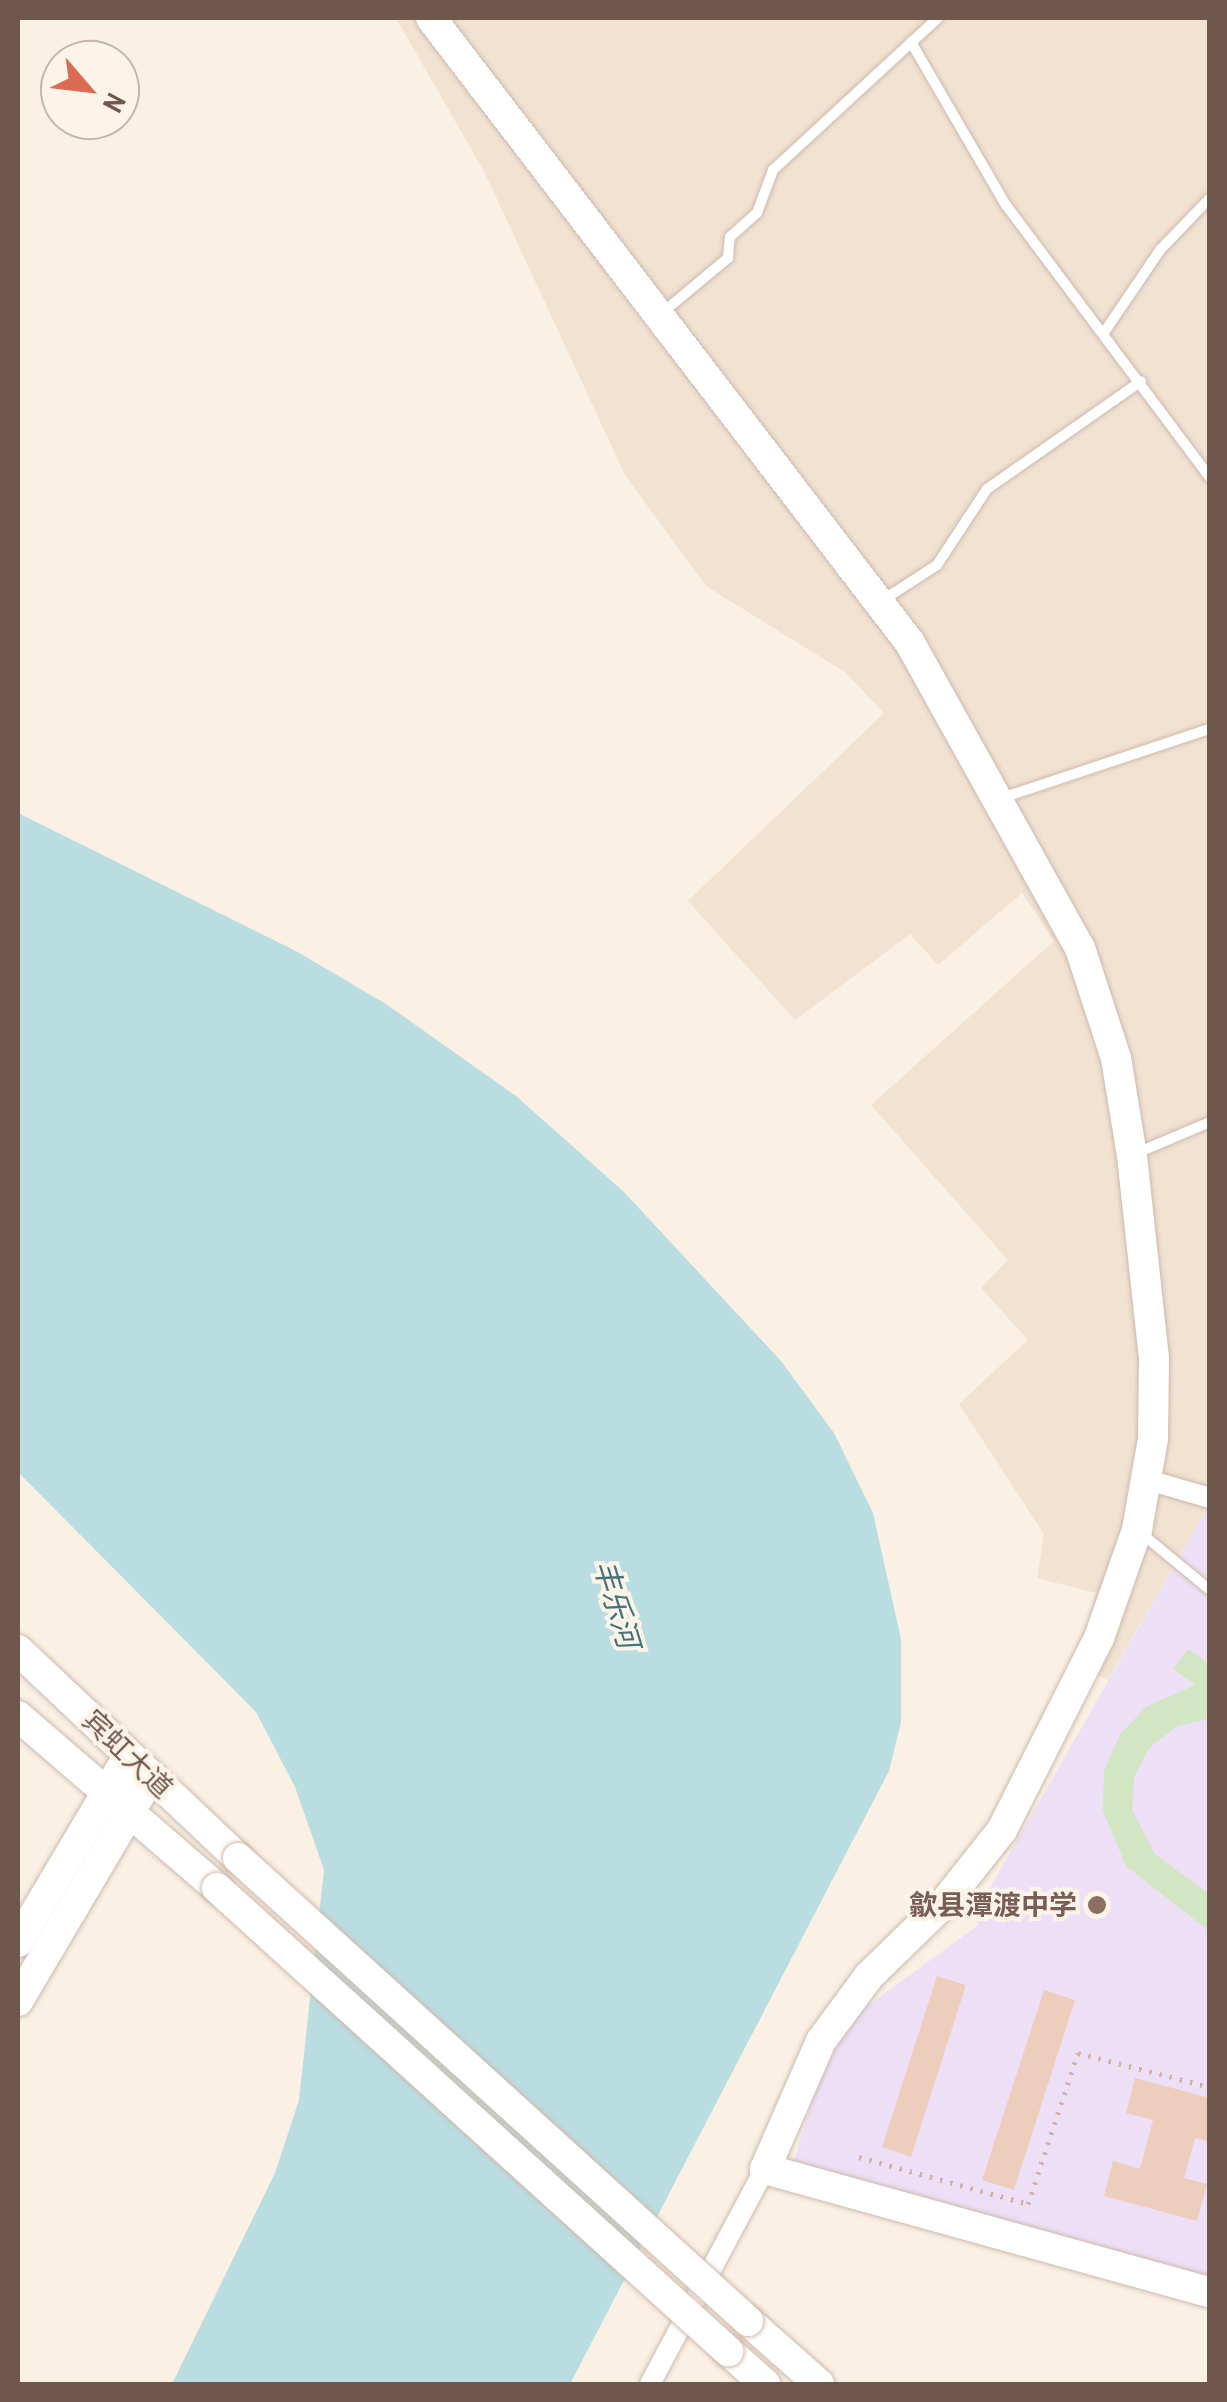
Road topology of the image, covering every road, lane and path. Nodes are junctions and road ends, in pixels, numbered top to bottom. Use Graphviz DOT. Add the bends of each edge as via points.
graph roads {
  1 [pos="431,18"];
  2 [pos="938,18"];
  3 [pos="910,42"];
  4 [pos="1210,198"];
  5 [pos="662,313"];
  6 [pos="1103,334"];
  7 [pos="1140,381"];
  8 [pos="1210,478"];
  9 [pos="880,602"];
  10 [pos="1210,728"];
  11 [pos="998,799"];
  12 [pos="1210,1122"];
  13 [pos="1132,1156"];
  14 [pos="1148,1480"];
  15 [pos="1210,1498"];
  16 [pos="1137,1530"];
  17 [pos="1210,1590"];
  18 [pos="18,1650"];
  19 [pos="18,1716"];
  20 [pos="140,1765"];
  21 [pos="117,1804"];
  22 [pos="18,1942"];
  23 [pos="18,2001"];
  24 [pos="1210,2087"];
  25 [pos="859,2157"];
  26 [pos="765,2169"];
  27 [pos="1210,2292"];
  28 [pos="650,2384"];
  29 [pos="765,2384"];
  30 [pos="819,2384"];
  1 -- 5 [label="street"];
  2 -- 3 [label="lane"];
  3 -- 5 [label="lane" via="772,170 757,213 730,237 728,258"];
  3 -- 6 [label="lane" via="1006,204"];
  4 -- 6 [label="lane" via="1160,250"];
  5 -- 9 [label="street"];
  6 -- 7 [label="lane"];
  7 -- 8 [label="lane"];
  7 -- 9 [label="lane" via="987,489 937,565"];
  9 -- 11 [label="street"];
  10 -- 11 [label="lane"];
  11 -- 13 [label="street" via="1094,983"];
  12 -- 13 [label="lane"];
  13 -- 14 [label="street" via="1154,1357"];
  14 -- 15 [label="street"];
  14 -- 16 [label="street"];
  16 -- 17 [label="lane"];
  16 -- 26 [label="street" via="1100,1638 1015,1810 945,1902 844,2008 821,2042"];
  18 -- 20 [label="street, 宾虹大道"];
  19 -- 21 [label="street, 宾虹大道"];
  20 -- 21 [label="street"];
  20 -- 30 [label="street, 宾虹大道, bridge"];
  21 -- 22 [label="street"];
  21 -- 23 [label="street"];
  21 -- 29 [label="street, 宾虹大道, bridge"];
  24 -- 25 [label="path" via="1078,2052 1028,2204"];
  26 -- 27 [label="street"];
  26 -- 28 [label="street"];
}
